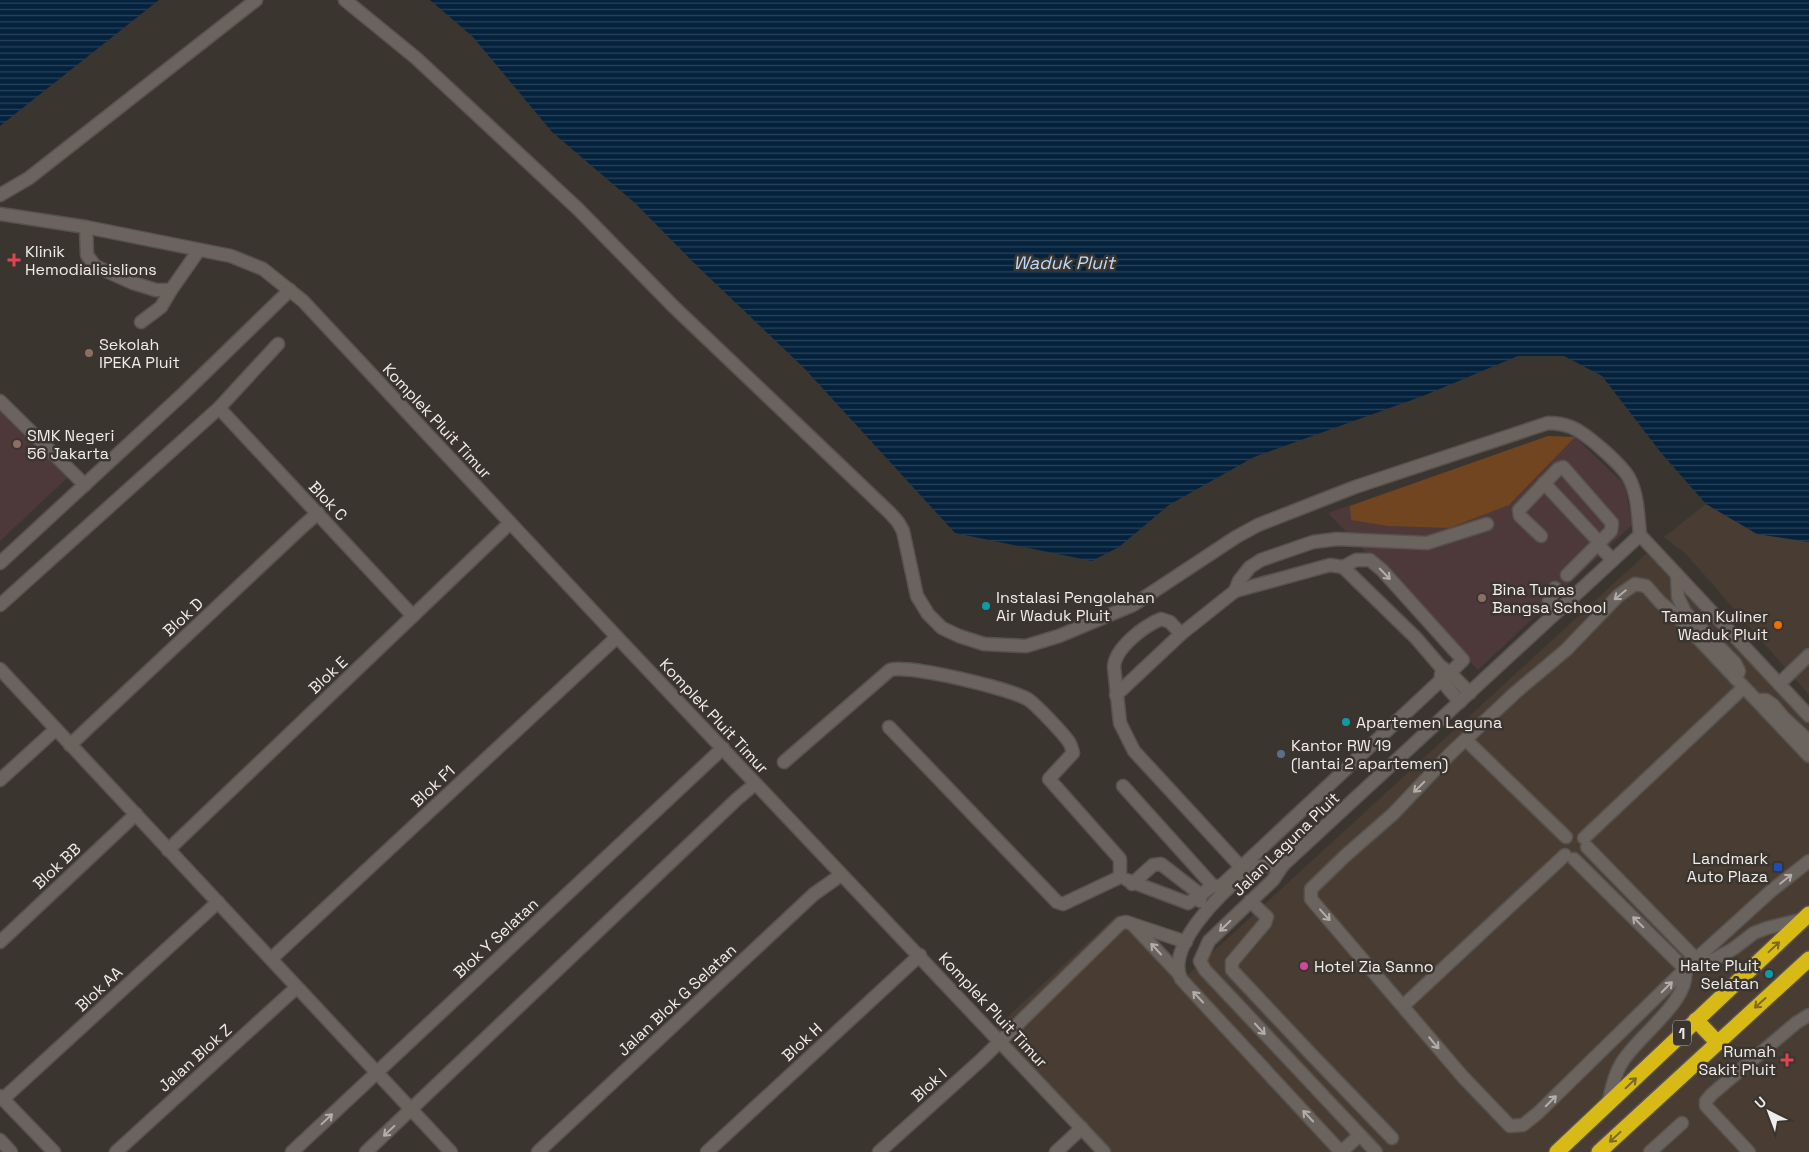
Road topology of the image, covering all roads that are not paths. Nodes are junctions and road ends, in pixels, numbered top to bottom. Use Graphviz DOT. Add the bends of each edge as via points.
graph roads {
  1 [pos="256,0"];
  2 [pos="345,0"];
  3 [pos="0,195"];
  4 [pos="0,214"];
  5 [pos="86,227"];
  6 [pos="199,250"];
  7 [pos="171,290"];
  8 [pos="290,290"];
  9 [pos="141,322"];
  10 [pos="278,344"];
  11 [pos="0,401"];
  12 [pos="218,408"];
  13 [pos="1544,483"];
  14 [pos="85,485"];
  15 [pos="318,514"];
  16 [pos="510,523"];
  17 [pos="1487,524"];
  18 [pos="1640,535"];
  19 [pos="1540,536"];
  20 [pos="1351,539"];
  21 [pos="1379,541"];
  22 [pos="1600,543"];
  23 [pos="1356,560"];
  24 [pos="1370,560"];
  25 [pos="1613,560"];
  26 [pos="1580,562"];
  27 [pos="0,563"];
  28 [pos="1343,567"];
  29 [pos="1566,575"];
  30 [pos="1677,575"];
  31 [pos="1594,577"];
  32 [pos="1555,588"];
  33 [pos="1235,591"];
  34 [pos="0,605"];
  35 [pos="1556,612"];
  36 [pos="413,616"];
  37 [pos="1181,634"];
  38 [pos="617,637"];
  39 [pos="1809,655"];
  40 [pos="0,669"];
  41 [pos="1444,673"];
  42 [pos="1740,683"];
  43 [pos="1779,684"];
  44 [pos="1470,693"];
  45 [pos="1116,695"];
  46 [pos="1757,700"];
  47 [pos="1460,702"];
  48 [pos="1809,716"];
  49 [pos="889,727"];
  50 [pos="56,729"];
  51 [pos="1466,740"];
  52 [pos="1809,741"];
  53 [pos="70,745"];
  54 [pos="723,748"];
  55 [pos="1809,756"];
  56 [pos="784,762"];
  57 [pos="0,780"];
  58 [pos="755,784"];
  59 [pos="1123,786"];
  60 [pos="136,814"];
  61 [pos="1566,837"];
  62 [pos="1586,842"];
  63 [pos="168,850"];
  64 [pos="1570,857"];
  65 [pos="1809,861"];
  66 [pos="1283,865"];
  67 [pos="1241,867"];
  68 [pos="841,875"];
  69 [pos="1120,876"];
  70 [pos="1132,884"];
  71 [pos="1213,886"];
  72 [pos="1200,895"];
  73 [pos="1250,901"];
  74 [pos="218,902"];
  75 [pos="1188,903"];
  76 [pos="1806,917"];
  77 [pos="1196,922"];
  78 [pos="1133,924"];
  79 [pos="0,942"];
  80 [pos="1186,942"];
  81 [pos="920,956"];
  82 [pos="271,959"];
  83 [pos="1696,959"];
  84 [pos="1809,959"];
  85 [pos="1685,969"];
  86 [pos="1179,974"];
  87 [pos="296,988"];
  88 [pos="1403,1006"];
  89 [pos="1809,1014"];
  90 [pos="1696,1020"];
  91 [pos="1000,1041"];
  92 [pos="1717,1042"];
  93 [pos="377,1072"];
  94 [pos="2,1098"];
  95 [pos="1608,1105"];
  96 [pos="412,1110"];
  97 [pos="1682,1123"];
  98 [pos="1082,1128"];
  99 [pos="1360,1135"];
  100 [pos="1392,1138"];
  101 [pos="0,1140"];
  102 [pos="11,1152"];
  103 [pos="54,1152"];
  104 [pos="116,1152"];
  105 [pos="292,1152"];
  106 [pos="366,1152"];
  107 [pos="451,1152"];
  108 [pos="538,1152"];
  109 [pos="707,1152"];
  110 [pos="879,1152"];
  111 [pos="1056,1152"];
  112 [pos="1104,1152"];
  113 [pos="1341,1152"];
  114 [pos="1376,1152"];
  115 [pos="1557,1152"];
  116 [pos="1599,1152"];
  117 [pos="1650,1152"];
  118 [pos="1749,1152"];
  1 -- 3 [label="street" via="29,178"];
  2 -- 18 [label="street" via="416,58 564,196 674,307 890,513 903,532 921,602 942,628 959,636 984,644 1026,646 1059,636 1133,605 1258,525 1354,487 1548,423 1572,428 1596,444 1629,478 1635,494"];
  4 -- 5 [label="street, Komplek Pluit Timur"];
  5 -- 6 [label="street, Komplek Pluit Timur"];
  5 -- 7 [label="street" via="87,256 95,266 133,283 156,290"];
  6 -- 7 [label="street"];
  6 -- 8 [label="street, Komplek Pluit Timur" via="231,256 263,269"];
  7 -- 9 [label="street" via="161,307"];
  8 -- 14 [label="street"];
  8 -- 16 [label="street, Komplek Pluit Timur"];
  10 -- 12 [label="street"];
  11 -- 14 [label="street"];
  12 -- 15 [label="street, Blok C"];
  12 -- 34 [label="street"];
  13 -- 19 [label="street" via="1519,510 1520,516"];
  13 -- 22 [label="street"];
  13 -- 22 [label="street" via="1563,468 1612,523 1611,531"];
  14 -- 27 [label="street"];
  15 -- 36 [label="street, Blok C"];
  15 -- 53 [label="street, Blok D"];
  16 -- 36 [label="street, Blok E"];
  16 -- 38 [label="street, Komplek Pluit Timur"];
  17 -- 21 [label="street" via="1427,543"];
  18 -- 25 [label="street, Jalan Laguna Pluit"];
  18 -- 30 [label="street"];
  20 -- 21 [label="street"];
  20 -- 23 [label="street" via="1357,546"];
  20 -- 33 [label="street" via="1313,542 1261,560 1250,567"];
  21 -- 24 [label="street" via="1372,548"];
  22 -- 25 [label="street"];
  22 -- 26 [label="street"];
  23 -- 24 [label="street"];
  23 -- 28 [label="street"];
  24 -- 41 [label="street, one-way" via="1463,660"];
  25 -- 31 [label="street, Jalan Laguna Pluit"];
  26 -- 29 [label="street"];
  26 -- 31 [label="street"];
  28 -- 33 [label="street" via="1316,568"];
  28 -- 41 [label="street" via="1416,638"];
  30 -- 42 [label="street" via="1678,597 1685,612 1735,663"];
  30 -- 43 [label="street"];
  31 -- 35 [label="street, Jalan Laguna Pluit"];
  32 -- 35 [label="street" via="1548,601"];
  33 -- 37 [label="street"];
  35 -- 44 [label="street, Jalan Laguna Pluit"];
  36 -- 63 [label="street, Blok E"];
  37 -- 45 [label="street"];
  37 -- 45 [label="street" via="1170,622 1161,619 1125,645 1114,662"];
  38 -- 54 [label="street, Komplek Pluit Timur"];
  38 -- 82 [label="street, Blok F1"];
  39 -- 43 [label="street"];
  40 -- 50 [label="street"];
  41 -- 44 [label="street"];
  41 -- 47 [label="street"];
  41 -- 67 [label="street"];
  42 -- 46 [label="street"];
  42 -- 51 [label="street, one-way" via="1646,586 1635,584 1618,596 1566,650 1532,677"];
  42 -- 62 [label="street"];
  43 -- 48 [label="street"];
  44 -- 47 [label="street, Jalan Laguna Pluit"];
  45 -- 67 [label="street" via="1122,728 1134,752"];
  46 -- 52 [label="street" via="1773,704"];
  46 -- 55 [label="street"];
  47 -- 66 [label="street, Jalan Laguna Pluit"];
  49 -- 69 [label="street" via="1057,902 1063,904"];
  50 -- 53 [label="street"];
  50 -- 57 [label="street"];
  51 -- 61 [label="street"];
  51 -- 88 [label="street, one-way" via="1393,814 1310,889 1311,899"];
  53 -- 60 [label="street"];
  54 -- 58 [label="street, Komplek Pluit Timur"];
  54 -- 93 [label="street, Blok Y Selatan"];
  56 -- 69 [label="street" via="890,670 926,672 988,686 1028,700 1070,743 1073,752 1049,779 1120,859"];
  58 -- 68 [label="street, Komplek Pluit Timur"];
  58 -- 96 [label="street"];
  59 -- 71 [label="street"];
  60 -- 63 [label="street"];
  60 -- 79 [label="street, Blok BB"];
  61 -- 62 [label="street" via="1575,834"];
  61 -- 64 [label="street" via="1562,849"];
  62 -- 64 [label="street" via="1585,853 1580,857"];
  62 -- 83 [label="street"];
  63 -- 74 [label="street"];
  85 -- 64 [label="street, one-way"];
  64 -- 88 [label="street"];
  83 -- 65 [label="street, one-way"];
  66 -- 73 [label="street, Jalan Laguna Pluit" via="1273,880"];
  66 -- 77 [label="street" via="1254,868 1232,884"];
  67 -- 71 [label="street" via="1221,886"];
  68 -- 81 [label="street, Komplek Pluit Timur"];
  68 -- 108 [label="street, Jalan Blok G Selatan" via="814,894"];
  69 -- 70 [label="street"];
  70 -- 72 [label="street" via="1153,865 1161,864"];
  70 -- 75 [label="street"];
  71 -- 72 [label="street"];
  72 -- 75 [label="street"];
  72 -- 77 [label="street"];
  73 -- 99 [label="street, Jalan Laguna Pluit, one-way" via="1209,942 1200,961"];
  73 -- 100 [label="street" via="1267,917 1232,962 1232,970"];
  74 -- 82 [label="street"];
  74 -- 94 [label="street, Blok AA"];
  75 -- 77 [label="street"];
  76 -- 83 [label="street" via="1754,933 1711,961"];
  90 -- 76 [label="highway, 1, one-way"];
  77 -- 80 [label="street"];
  78 -- 80 [label="street"];
  86 -- 78 [label="street, one-way"];
  78 -- 91 [label="street, Blok I" via="1121,923"];
  80 -- 86 [label="street"];
  81 -- 91 [label="street, Komplek Pluit Timur"];
  81 -- 109 [label="street, Blok H"];
  82 -- 87 [label="street"];
  83 -- 85 [label="street"];
  84 -- 92 [label="highway, 1, one-way"];
  88 -- 85 [label="street, one-way" via="1503,1120 1510,1126 1523,1125"];
  85 -- 95 [label="street" via="1686,977 1671,1006 1620,1064"];
  113 -- 86 [label="street, one-way"];
  87 -- 93 [label="street"];
  87 -- 104 [label="street, Jalan Blok Z"];
  89 -- 118 [label="street" via="1706,1101 1706,1106"];
  90 -- 92 [label="highway"];
  95 -- 90 [label="highway, 1, one-way"];
  91 -- 98 [label="street, Komplek Pluit Timur"];
  91 -- 110 [label="street, Blok I"];
  92 -- 116 [label="highway, 1, one-way"];
  93 -- 96 [label="street"];
  105 -- 93 [label="street, Blok Y Selatan, one-way"];
  94 -- 103 [label="street"];
  95 -- 115 [label="highway, 1"];
  96 -- 106 [label="street, one-way"];
  96 -- 107 [label="street"];
  97 -- 117 [label="street"];
  98 -- 111 [label="street"];
  98 -- 112 [label="street, Komplek Pluit Timur"];
  99 -- 113 [label="street"];
  99 -- 114 [label="street"];
  101 -- 102 [label="street"];
}
